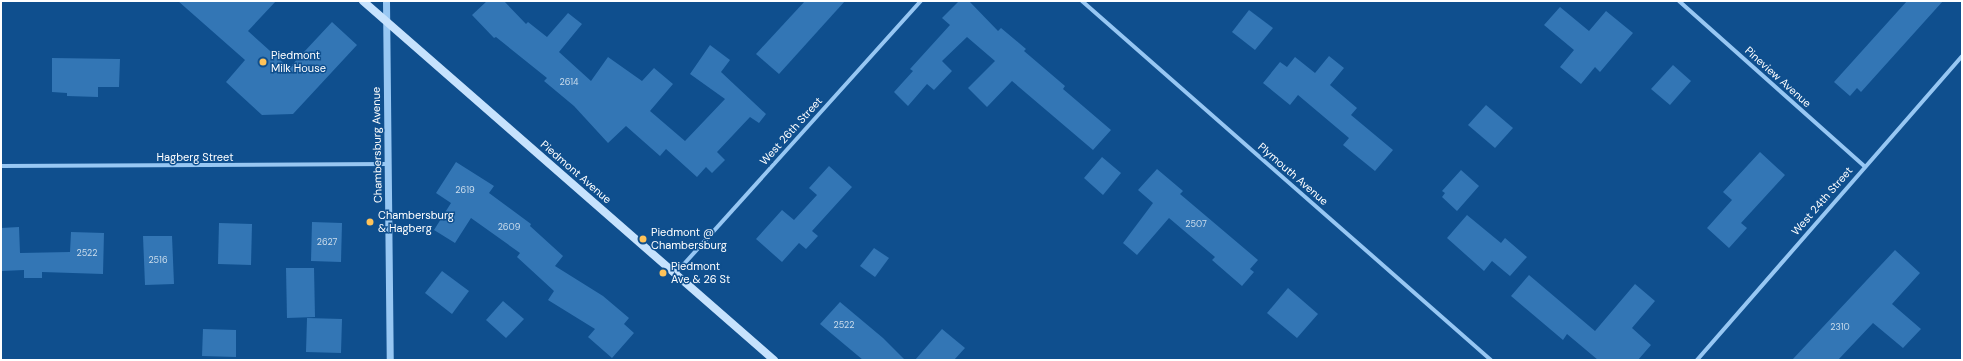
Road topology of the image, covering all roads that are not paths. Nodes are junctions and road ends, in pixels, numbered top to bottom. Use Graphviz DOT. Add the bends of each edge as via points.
graph roads {
  1 [pos="363,1"];
  2 [pos="386,1"];
  3 [pos="921,1"];
  4 [pos="1082,1"];
  5 [pos="1680,1"];
  6 [pos="386,21"];
  7 [pos="1962,56"];
  8 [pos="388,164"];
  9 [pos="1,166"];
  10 [pos="1864,166"];
  11 [pos="675,274"];
  12 [pos="390,360"];
  13 [pos="774,360"];
  14 [pos="1491,360"];
  15 [pos="1697,360"];
  1 -- 6 [label="main road, Piedmont Avenue"];
  2 -- 6 [label="street, Chambersburg Avenue"];
  3 -- 11 [label="street, West 26th Street"];
  4 -- 14 [label="street, Plymouth Avenue"];
  5 -- 10 [label="street, Pineview Avenue"];
  6 -- 8 [label="street, Chambersburg Avenue"];
  6 -- 11 [label="main road, Piedmont Avenue"];
  7 -- 10 [label="street, West 24th Street"];
  8 -- 9 [label="street, Hagberg Street"];
  8 -- 12 [label="street, Chambersburg Avenue"];
  10 -- 15 [label="street, West 24th Street"];
  11 -- 13 [label="main road, Piedmont Avenue"];
}
